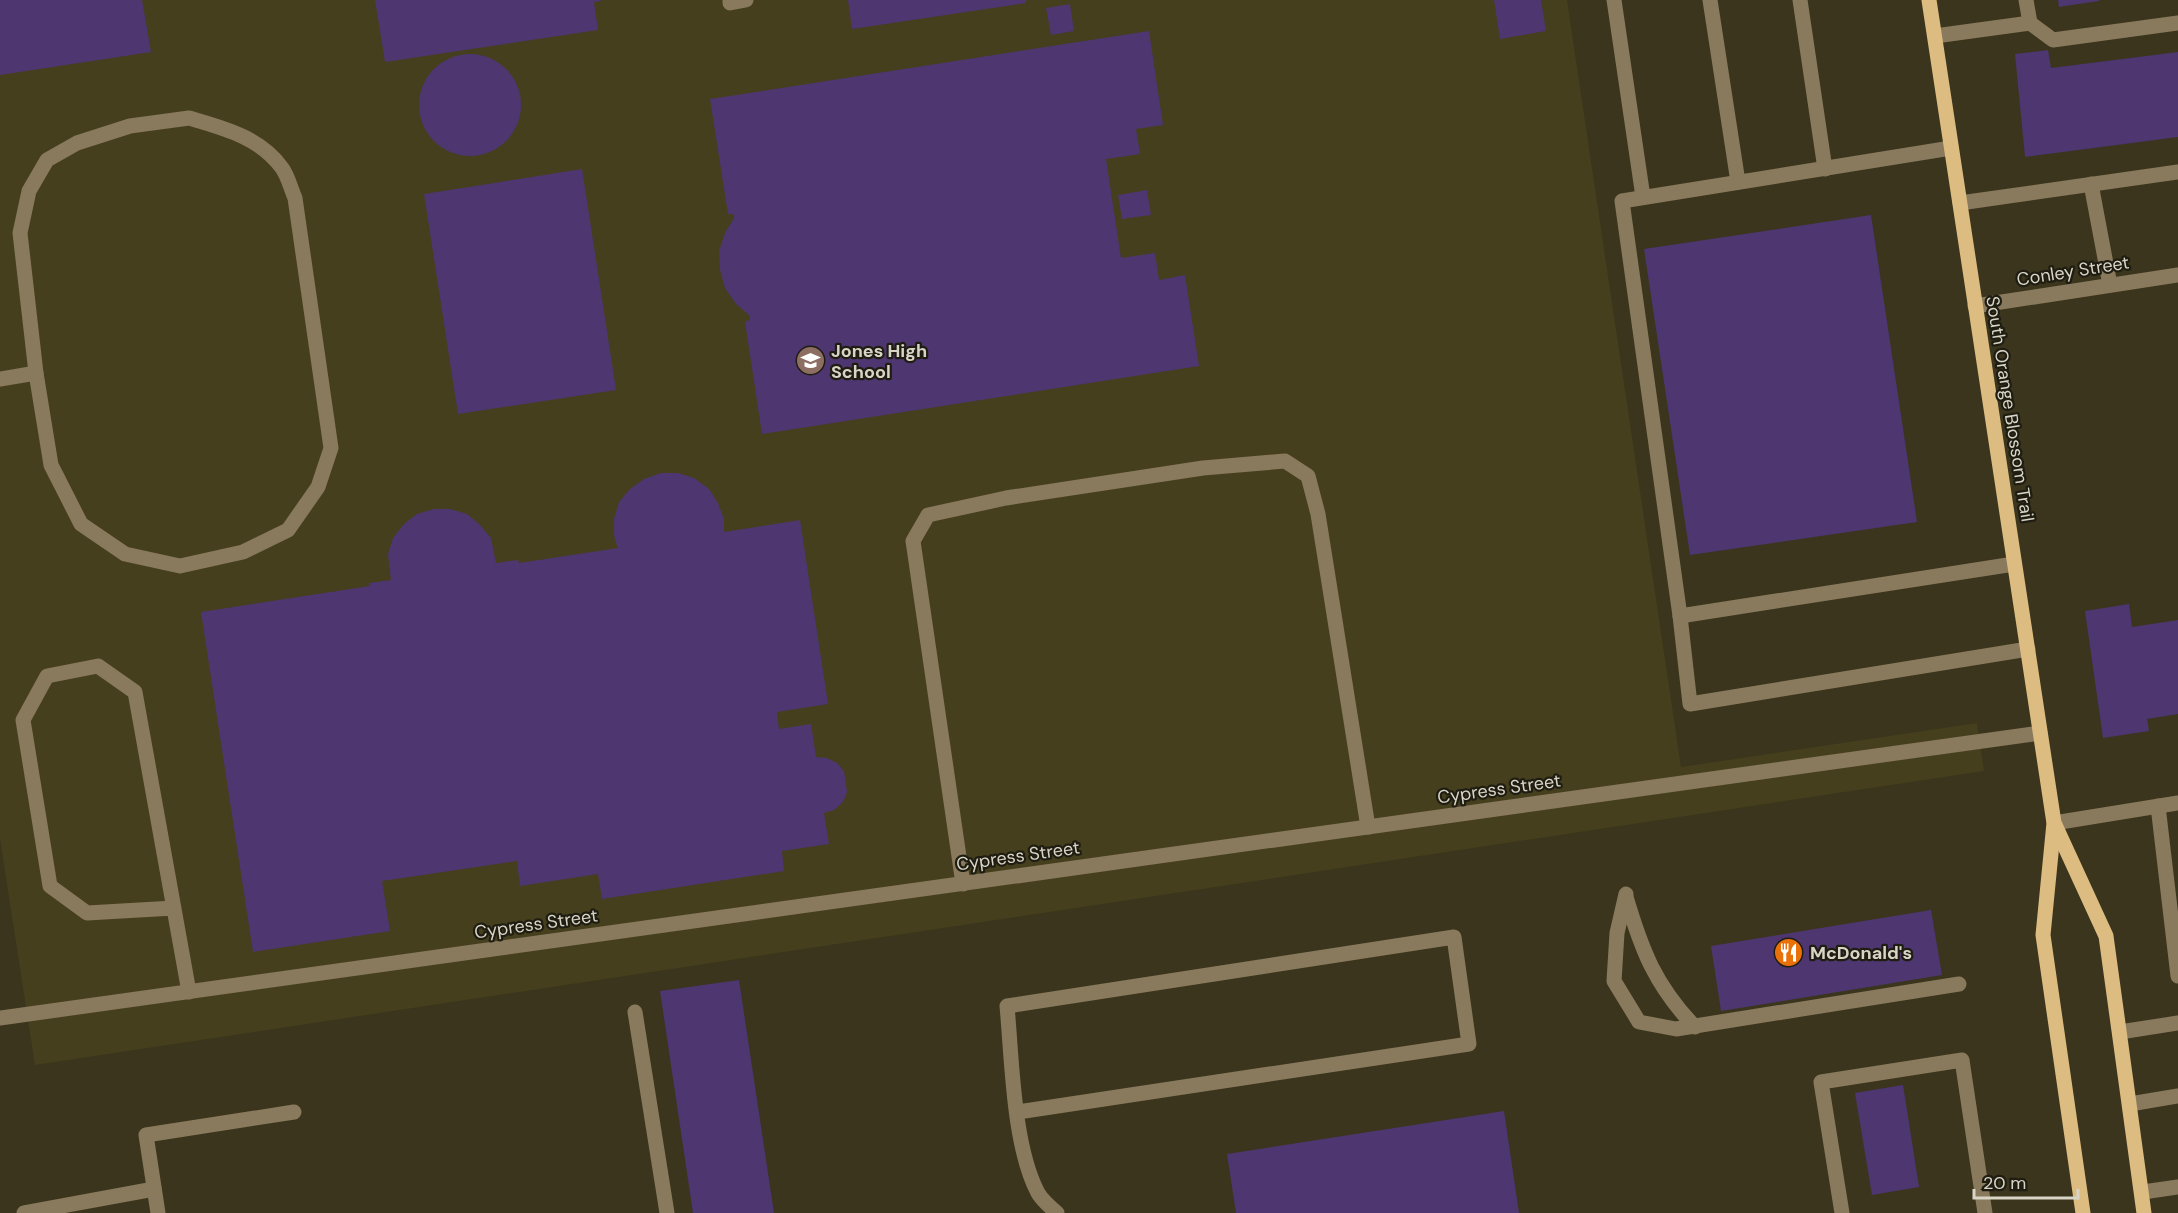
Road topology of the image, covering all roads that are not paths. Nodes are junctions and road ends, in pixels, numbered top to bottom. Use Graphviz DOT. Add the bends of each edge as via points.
graph roads {
  1 [pos="730,0"];
  2 [pos="746,0"];
  3 [pos="1614,0"];
  4 [pos="1710,0"];
  5 [pos="1800,0"];
  6 [pos="1929,0"];
  7 [pos="2026,0"];
  8 [pos="2030,23"];
  9 [pos="2178,23"];
  10 [pos="1935,36"];
  11 [pos="1952,148"];
  12 [pos="1825,169"];
  13 [pos="2178,172"];
  14 [pos="1738,182"];
  15 [pos="2091,184"];
  16 [pos="1643,197"];
  17 [pos="1960,203"];
  18 [pos="2178,275"];
  19 [pos="2110,285"];
  20 [pos="1975,306"];
  21 [pos="36,373"];
  22 [pos="0,379"];
  23 [pos="2014,564"];
  24 [pos="1680,616"];
  25 [pos="2028,650"];
  26 [pos="2040,733"];
  27 [pos="2178,803"];
  28 [pos="2158,807"];
  29 [pos="2054,823"];
  30 [pos="1368,827"];
  31 [pos="963,884"];
  32 [pos="174,908"];
  33 [pos="2178,976"];
  34 [pos="1959,984"];
  35 [pos="189,992"];
  36 [pos="635,1012"];
  37 [pos="0,1018"];
  38 [pos="2178,1023"];
  39 [pos="1695,1027"];
  40 [pos="2120,1032"];
  41 [pos="2178,1096"];
  42 [pos="2130,1104"];
  43 [pos="294,1112"];
  44 [pos="1018,1112"];
  45 [pos="2178,1186"];
  46 [pos="154,1189"];
  47 [pos="2143,1191"];
  48 [pos="24,1213"];
  49 [pos="158,1213"];
  50 [pos="667,1213"];
  51 [pos="1057,1213"];
  52 [pos="1842,1213"];
  53 [pos="1985,1213"];
  54 [pos="2083,1213"];
  55 [pos="2144,1213"];
  1 -- 2 [label="street"];
  3 -- 16 [label="street"];
  4 -- 14 [label="street"];
  5 -- 12 [label="street"];
  6 -- 10 [label="main road, South Orange Blossom Trail"];
  7 -- 8 [label="street"];
  8 -- 9 [label="street" via="2053,40"];
  8 -- 10 [label="street"];
  10 -- 11 [label="main road, South Orange Blossom Trail"];
  11 -- 12 [label="street"];
  11 -- 17 [label="main road, South Orange Blossom Trail"];
  12 -- 14 [label="street"];
  13 -- 15 [label="street"];
  14 -- 16 [label="street"];
  15 -- 17 [label="street"];
  15 -- 19 [label="street"];
  16 -- 24 [label="street" via="1622,201"];
  17 -- 20 [label="main road, South Orange Blossom Trail"];
  18 -- 19 [label="street, Conley Street"];
  19 -- 20 [label="street, Conley Street"];
  20 -- 23 [label="main road, South Orange Blossom Trail"];
  21 -- 21 [label="street" via="51,465 81,524 125,554 180,566 243,552 288,530 318,487 331,448 295,198 283,169 259,145 229,129 189,118 130,126 77,143 47,160 28,191 20,234"];
  21 -- 22 [label="street"];
  23 -- 24 [label="street"];
  23 -- 25 [label="main road, South Orange Blossom Trail"];
  24 -- 25 [label="street" via="1690,704"];
  25 -- 26 [label="main road, South Orange Blossom Trail"];
  26 -- 29 [label="main road, South Orange Blossom Trail"];
  26 -- 30 [label="street, Cypress Street"];
  27 -- 28 [label="street"];
  28 -- 29 [label="street"];
  28 -- 33 [label="street"];
  29 -- 40 [label="main road, South Orange Blossom Trail" via="2106,936"];
  29 -- 54 [label="main road, South Orange Blossom Trail" via="2043,935"];
  30 -- 31 [label="street, Cypress Street"];
  30 -- 31 [label="street" via="1318,514 1308,476 1285,461 1203,468 1006,498 928,515 913,542"];
  31 -- 35 [label="street, Cypress Street"];
  32 -- 32 [label="street" via="135,692 98,666 47,676 23,720 50,886 87,914"];
  32 -- 35 [label="street"];
  34 -- 39 [label="street"];
  35 -- 37 [label="street, Cypress Street"];
  36 -- 50 [label="street"];
  38 -- 40 [label="street"];
  39 -- 39 [label="street" via="1676,1029 1639,1022 1614,981 1617,933 1626,894 1645,958 1674,1005"];
  40 -- 42 [label="main road, South Orange Blossom Trail"];
  41 -- 42 [label="street"];
  42 -- 47 [label="main road, South Orange Blossom Trail"];
  43 -- 46 [label="street" via="146,1135"];
  44 -- 44 [label="street" via="1007,1006 1454,938 1469,1044"];
  44 -- 51 [label="street" via="1025,1160 1038,1195"];
  45 -- 47 [label="street"];
  46 -- 48 [label="street"];
  46 -- 49 [label="street"];
  47 -- 55 [label="main road, South Orange Blossom Trail"];
  52 -- 53 [label="street" via="1821,1082 1962,1060"];
}
